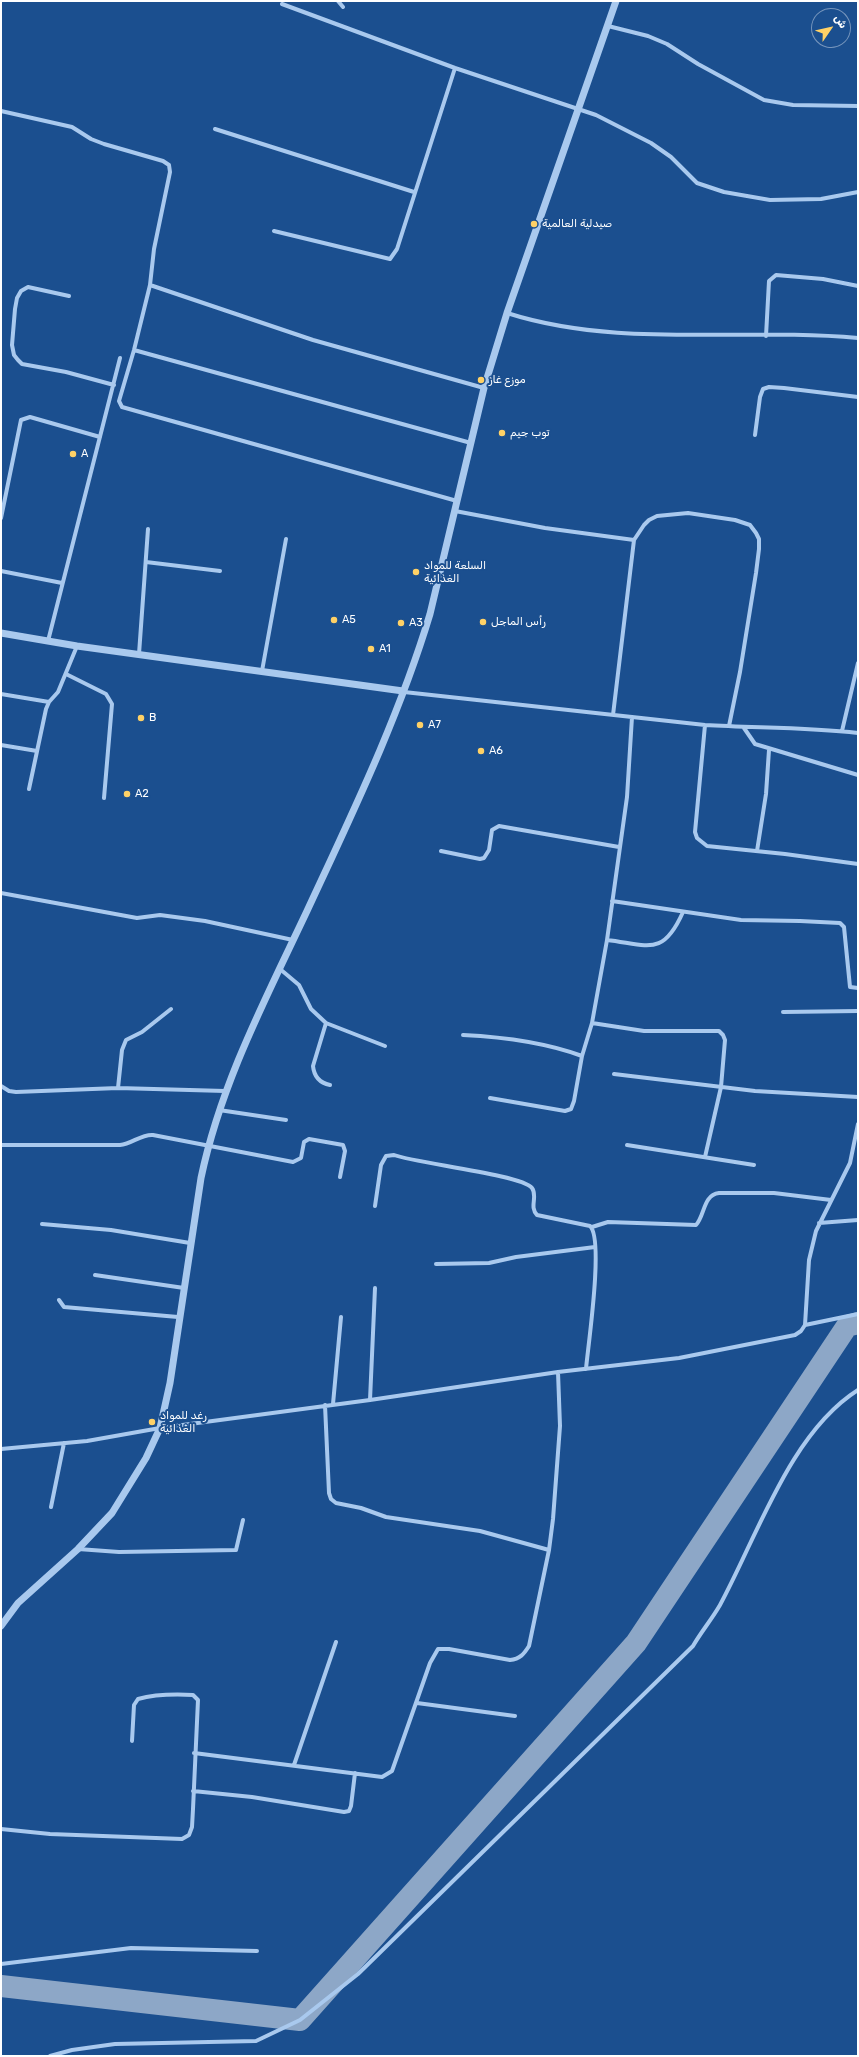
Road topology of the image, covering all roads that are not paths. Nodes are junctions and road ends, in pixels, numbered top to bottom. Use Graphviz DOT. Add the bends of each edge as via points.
graph roads {
  1 [pos="338,1"];
  2 [pos="616,1"];
  3 [pos="282,4"];
  4 [pos="344,7"];
  5 [pos="608,26"];
  6 [pos="455,68"];
  7 [pos="858,106"];
  8 [pos="578,107"];
  9 [pos="1,111"];
  10 [pos="215,129"];
  11 [pos="414,192"];
  12 [pos="858,192"];
  13 [pos="274,232"];
  14 [pos="150,285"];
  15 [pos="858,286"];
  16 [pos="69,296"];
  17 [pos="507,313"];
  18 [pos="766,336"];
  19 [pos="858,338"];
  20 [pos="134,350"];
  21 [pos="120,358"];
  22 [pos="114,385"];
  23 [pos="484,388"];
  24 [pos="858,397"];
  25 [pos="755,435"];
  26 [pos="100,437"];
  27 [pos="471,443"];
  28 [pos="457,501"];
  29 [pos="455,511"];
  30 [pos="1,518"];
  31 [pos="148,529"];
  32 [pos="286,539"];
  33 [pos="634,540"];
  34 [pos="146,562"];
  35 [pos="1,571"];
  36 [pos="220,571"];
  37 [pos="62,583"];
  38 [pos="1,633"];
  39 [pos="48,641"];
  40 [pos="77,646"];
  41 [pos="140,654"];
  42 [pos="858,663"];
  43 [pos="262,671"];
  44 [pos="66,674"];
  45 [pos="403,692"];
  46 [pos="1,694"];
  47 [pos="49,702"];
  48 [pos="613,715"];
  49 [pos="632,717"];
  50 [pos="705,725"];
  51 [pos="729,726"];
  52 [pos="744,728"];
  53 [pos="842,731"];
  54 [pos="858,733"];
  55 [pos="1,745"];
  56 [pos="769,750"];
  57 [pos="37,751"];
  58 [pos="858,775"];
  59 [pos="29,790"];
  60 [pos="104,798"];
  61 [pos="619,847"];
  62 [pos="441,850"];
  63 [pos="757,851"];
  64 [pos="858,864"];
  65 [pos="1,893"];
  66 [pos="612,900"];
  67 [pos="683,912"];
  68 [pos="293,940"];
  69 [pos="607,940"];
  70 [pos="280,969"];
  71 [pos="858,988"];
  72 [pos="171,1009"];
  73 [pos="858,1011"];
  74 [pos="783,1012"];
  75 [pos="326,1023"];
  76 [pos="592,1023"];
  77 [pos="463,1035"];
  78 [pos="385,1046"];
  79 [pos="582,1056"];
  80 [pos="614,1074"];
  81 [pos="330,1085"];
  82 [pos="1,1086"];
  83 [pos="721,1087"];
  84 [pos="118,1088"];
  85 [pos="225,1091"];
  86 [pos="858,1097"];
  87 [pos="490,1098"];
  88 [pos="218,1110"];
  89 [pos="286,1120"];
  90 [pos="858,1124"];
  91 [pos="208,1144"];
  92 [pos="1,1145"];
  93 [pos="627,1145"];
  94 [pos="705,1157"];
  95 [pos="754,1165"];
  96 [pos="340,1178"];
  97 [pos="831,1200"];
  98 [pos="375,1206"];
  99 [pos="858,1220"];
  100 [pos="819,1223"];
  101 [pos="42,1224"];
  102 [pos="592,1227"];
  103 [pos="190,1243"];
  104 [pos="595,1247"];
  105 [pos="436,1264"];
  106 [pos="95,1275"];
  107 [pos="184,1288"];
  108 [pos="375,1288"];
  109 [pos="59,1300"];
  110 [pos="858,1314"];
  111 [pos="178,1317"];
  112 [pos="341,1317"];
  113 [pos="804,1325"];
  114 [pos="586,1370"];
  115 [pos="558,1372"];
  116 [pos="858,1390"];
  117 [pos="370,1400"];
  118 [pos="333,1404"];
  119 [pos="325,1405"];
  120 [pos="160,1428"];
  121 [pos="64,1443"];
  122 [pos="1,1448"];
  123 [pos="51,1507"];
  124 [pos="243,1520"];
  125 [pos="78,1549"];
  126 [pos="549,1550"];
  127 [pos="1,1626"];
  128 [pos="336,1642"];
  129 [pos="417,1703"];
  130 [pos="515,1716"];
  131 [pos="132,1741"];
  132 [pos="194,1753"];
  133 [pos="294,1765"];
  134 [pos="355,1773"];
  135 [pos="193,1791"];
  136 [pos="1,1829"];
  137 [pos="257,1951"];
  138 [pos="1,1964"];
  139 [pos="50,2056"];
  1 -- 4 [label="street"];
  2 -- 5 [label="street"];
  3 -- 6 [label="street"];
  5 -- 7 [label="street" via="648,36 667,44 704,68 764,100 793,106"];
  5 -- 8 [label="street"];
  6 -- 8 [label="street"];
  6 -- 11 [label="street"];
  8 -- 12 [label="street" via="651,143 671,157 697,183 724,192 770,200 821,199"];
  8 -- 17 [label="street"];
  9 -- 14 [label="street" via="72,127 91,139 169,165 170,172 154,249"];
  10 -- 11 [label="street"];
  11 -- 13 [label="street" via="397,249 387,260"];
  14 -- 20 [label="street"];
  14 -- 23 [label="street" via="313,340"];
  15 -- 18 [label="street" via="823,279 776,275 769,281"];
  16 -- 22 [label="street" via="28,287 21,291 15,309 12,345 14,355 22,364"];
  17 -- 18 [label="street" via="534,321 589,330"];
  17 -- 23 [label="street"];
  18 -- 19 [label="street" via="826,335"];
  20 -- 27 [label="street"];
  20 -- 28 [label="street" via="118,401 122,407"];
  21 -- 22 [label="street"];
  22 -- 26 [label="street"];
  23 -- 27 [label="street"];
  24 -- 25 [label="street" via="784,388 763,389"];
  26 -- 30 [label="street" via="30,417 21,420"];
  26 -- 37 [label="street"];
  27 -- 28 [label="street"];
  28 -- 29 [label="street"];
  29 -- 33 [label="street" via="545,528"];
  29 -- 45 [label="street" via="430,614"];
  31 -- 34 [label="street"];
  32 -- 43 [label="street"];
  33 -- 48 [label="street"];
  33 -- 51 [label="street" via="649,520 657,516 688,513 735,520 750,526 756,532 759,539 756,573"];
  34 -- 36 [label="street"];
  34 -- 41 [label="street"];
  35 -- 37 [label="street"];
  37 -- 39 [label="street"];
  38 -- 39 [label="street"];
  39 -- 40 [label="street"];
  40 -- 41 [label="street"];
  40 -- 44 [label="street"];
  41 -- 43 [label="street"];
  42 -- 53 [label="street"];
  43 -- 45 [label="street"];
  44 -- 47 [label="street" via="55,698"];
  44 -- 60 [label="street" via="106,694 112,704"];
  45 -- 48 [label="street"];
  45 -- 68 [label="street" via="369,776"];
  46 -- 47 [label="street"];
  47 -- 57 [label="street"];
  48 -- 49 [label="street"];
  49 -- 50 [label="street"];
  49 -- 61 [label="street" via="627,796"];
  50 -- 51 [label="street"];
  50 -- 63 [label="street" via="695,832 697,838 707,846"];
  51 -- 52 [label="street"];
  52 -- 53 [label="street"];
  52 -- 56 [label="street" via="755,744"];
  53 -- 54 [label="street"];
  55 -- 57 [label="street"];
  56 -- 58 [label="street"];
  56 -- 63 [label="street" via="766,794"];
  57 -- 59 [label="street"];
  61 -- 62 [label="street" via="499,826 492,830 489,850 484,858"];
  61 -- 66 [label="street"];
  63 -- 64 [label="street"];
  65 -- 68 [label="street" via="137,918 160,915 205,922"];
  66 -- 67 [label="street"];
  66 -- 69 [label="street"];
  67 -- 69 [label="street" via="668,938 654,946"];
  67 -- 71 [label="street" via="741,920 840,923 844,927 850,987"];
  68 -- 70 [label="street"];
  69 -- 76 [label="street"];
  70 -- 75 [label="street" via="298,985 311,1010"];
  70 -- 85 [label="street"];
  72 -- 84 [label="street" via="142,1032 126,1040 122,1050"];
  73 -- 74 [label="street"];
  75 -- 78 [label="street"];
  75 -- 81 [label="street" via="313,1066 318,1079"];
  76 -- 79 [label="street"];
  76 -- 83 [label="street" via="644,1031 719,1032 725,1040"];
  77 -- 79 [label="street" via="558,1047"];
  79 -- 87 [label="street" via="571,1108 550,1109"];
  80 -- 83 [label="street"];
  82 -- 84 [label="street" via="16,1092"];
  83 -- 86 [label="street"];
  83 -- 94 [label="street"];
  84 -- 85 [label="street"];
  85 -- 88 [label="street"];
  88 -- 89 [label="street"];
  88 -- 91 [label="street"];
  90 -- 97 [label="street" via="850,1163"];
  91 -- 92 [label="street" via="148,1135 129,1144 120,1145"];
  91 -- 96 [label="street" via="293,1162 301,1158 306,1140 341,1144 345,1151"];
  91 -- 103 [label="street"];
  93 -- 94 [label="street"];
  94 -- 95 [label="street"];
  97 -- 100 [label="street"];
  97 -- 102 [label="street" via="774,1193 719,1192 709,1198 696,1225 608,1222"];
  98 -- 102 [label="street" via="381,1165 386,1156 394,1155 486,1174 529,1186 533,1192 533,1207 537,1215"];
  99 -- 100 [label="street"];
  100 -- 113 [label="street" via="809,1260"];
  101 -- 103 [label="street" via="111,1230"];
  102 -- 104 [label="street"];
  103 -- 107 [label="street"];
  104 -- 105 [label="street" via="489,1263"];
  104 -- 114 [label="street" via="596,1272"];
  106 -- 107 [label="street"];
  107 -- 111 [label="street"];
  108 -- 117 [label="street"];
  109 -- 111 [label="street" via="64,1307"];
  110 -- 113 [label="street"];
  111 -- 120 [label="street" via="170,1383"];
  112 -- 118 [label="street"];
  113 -- 114 [label="street" via="798,1333 775,1340 679,1358"];
  114 -- 115 [label="street"];
  115 -- 117 [label="street"];
  115 -- 126 [label="street" via="560,1426"];
  116 -- 139 [label="street" via="821,1421 789,1468 719,1606 692,1646 358,1974 300,2020 256,2041 115,2044"];
  117 -- 118 [label="street"];
  118 -- 119 [label="street"];
  119 -- 120 [label="street"];
  119 -- 126 [label="street" via="329,1493 336,1504 361,1508 386,1517 480,1530"];
  120 -- 121 [label="street" via="122,1436"];
  120 -- 125 [label="street" via="121,1500 100,1528"];
  121 -- 122 [label="street"];
  121 -- 123 [label="street"];
  124 -- 125 [label="street" via="236,1550 119,1552"];
  125 -- 127 [label="street" via="30,1592"];
  126 -- 129 [label="street" via="529,1646 525,1653 510,1660 438,1649 432,1658"];
  128 -- 133 [label="street"];
  129 -- 130 [label="street"];
  129 -- 134 [label="street" via="392,1771 382,1777"];
  131 -- 132 [label="street" via="134,1705 138,1699 164,1695 193,1695 198,1700"];
  132 -- 133 [label="street"];
  132 -- 135 [label="street"];
  133 -- 134 [label="street"];
  134 -- 135 [label="street" via="351,1806 349,1811 344,1812 252,1797"];
  135 -- 136 [label="street" via="192,1827 188,1835 182,1839 50,1834"];
  137 -- 138 [label="street" via="131,1948"];
}
